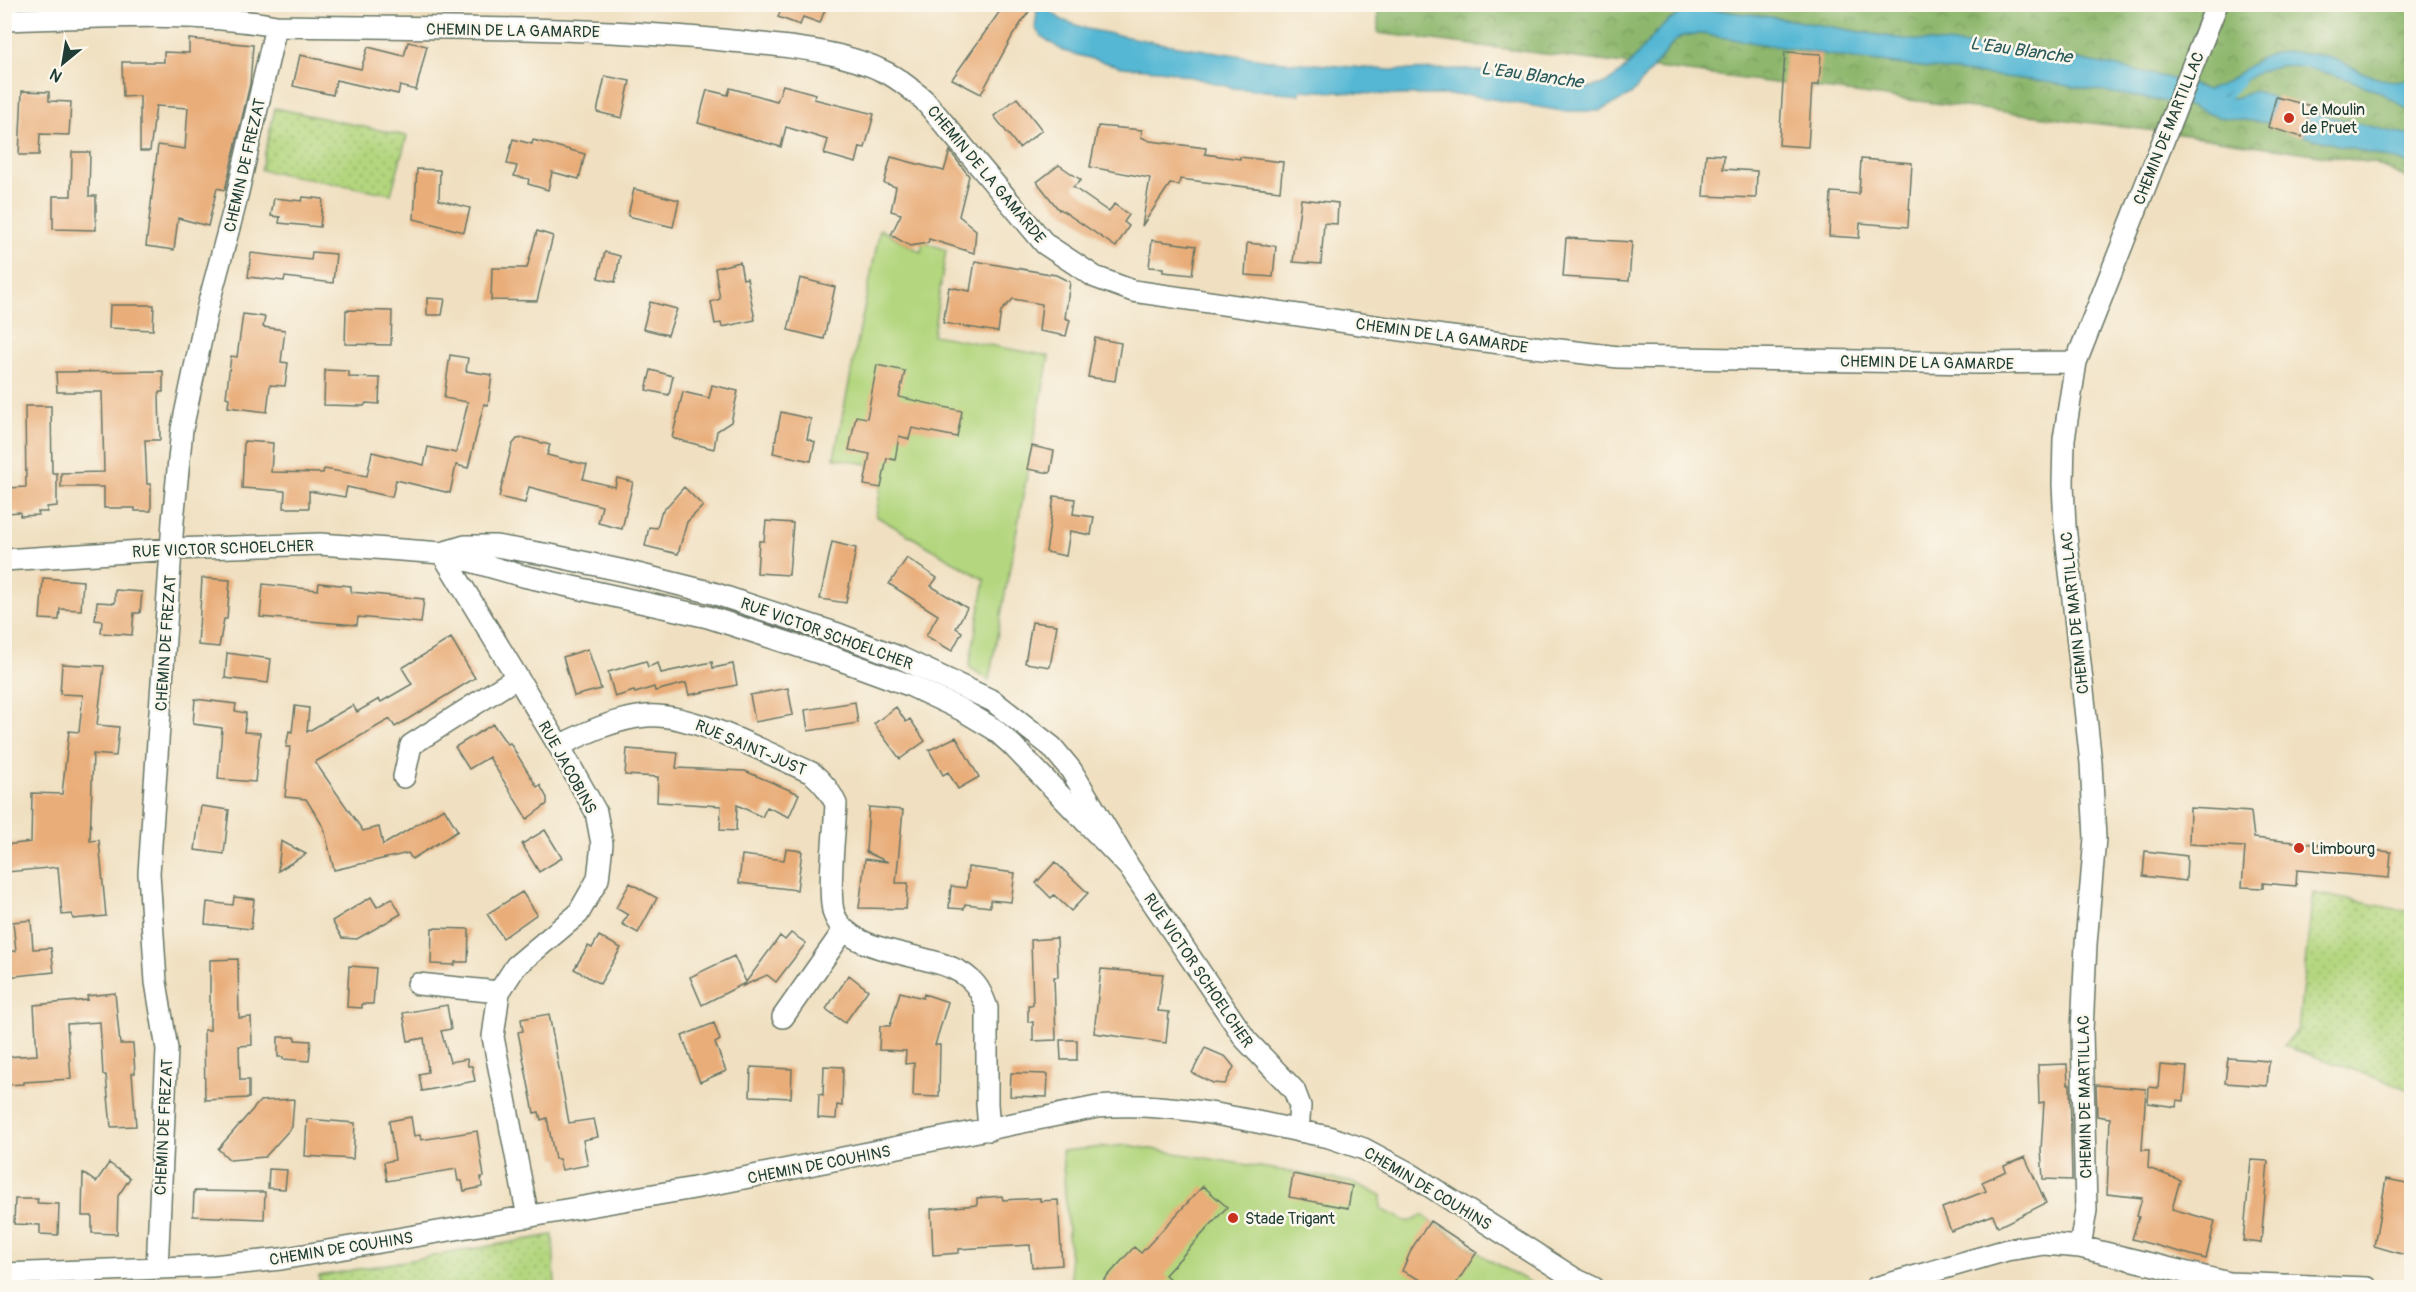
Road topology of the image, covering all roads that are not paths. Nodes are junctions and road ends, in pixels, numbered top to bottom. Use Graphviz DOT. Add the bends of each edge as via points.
graph roads {
  1 [pos="2217,4"];
  2 [pos="4,20"];
  3 [pos="276,26"];
  4 [pos="2076,362"];
  5 [pos="172,549"];
  6 [pos="442,553"];
  7 [pos="4,560"];
  8 [pos="516,678"];
  9 [pos="559,746"];
  10 [pos="404,777"];
  11 [pos="844,930"];
  12 [pos="418,984"];
  13 [pos="499,992"];
  14 [pos="783,1017"];
  15 [pos="989,1130"];
  16 [pos="1298,1131"];
  17 [pos="528,1217"];
  18 [pos="2080,1247"];
  19 [pos="157,1269"];
  20 [pos="4,1274"];
  21 [pos="2229,1285"];
  22 [pos="1594,1287"];
  23 [pos="1875,1287"];
  24 [pos="2367,1287"];
  1 -- 4 [label="street, CHEMIN DE MARTILLAC"];
  2 -- 3 [label="street, CHEMIN DE LA GAMARDE" via="170,18"];
  3 -- 4 [label="street, CHEMIN DE LA GAMARDE" via="655,34 789,47 852,60 887,73 924,100 1045,244 1095,277 1133,291 1618,357"];
  3 -- 5 [label="street, CHEMIN DE FREZAT" via="182,429"];
  4 -- 18 [label="street, CHEMIN DE MARTILLAC" via="2064,439 2063,505 2091,763 2095,838 2082,1020 2086,1210"];
  5 -- 6 [label="street, RUE VICTOR SCHOELCHER" via="320,544"];
  5 -- 7 [label="street, RUE VICTOR SCHOELCHER"];
  5 -- 19 [label="street, CHEMIN DE FREZAT" via="149,873 156,982 167,1048"];
  6 -- 8 [label="street, RUE JACOBINS"];
  6 -- 16 [label="street, RUE VICTOR SCHOELCHER" via="523,576 708,617 835,657 909,685 993,729 1129,867 1246,1040 1294,1090 1300,1106"];
  8 -- 9 [label="street, RUE JACOBINS"];
  8 -- 10 [label="street" via="411,745"];
  9 -- 11 [label="street, RUE SAINT-JUST" via="623,720 669,717 691,721 812,773 822,781 836,804 832,904"];
  9 -- 13 [label="street, RUE JACOBINS" via="596,812 602,844 598,879 578,914 516,966"];
  11 -- 14 [label="street"];
  11 -- 15 [label="street" via="860,940 956,970 972,980 987,1008"];
  12 -- 13 [label="street"];
  13 -- 17 [label="street, RUE JACOBINS" via="494,1037"];
  15 -- 16 [label="street, CHEMIN DE COUHINS" via="1097,1107 1132,1105 1175,1108"];
  15 -- 17 [label="street, CHEMIN DE COUHINS"];
  16 -- 22 [label="street, CHEMIN DE COUHINS" via="1351,1143 1376,1155"];
  17 -- 19 [label="street, CHEMIN DE COUHINS" via="281,1259"];
  18 -- 21 [label="street"];
  18 -- 23 [label="street" via="2044,1244 2007,1250"];
  19 -- 20 [label="street, CHEMIN DE COUHINS"];
  21 -- 24 [label="street"];
}
